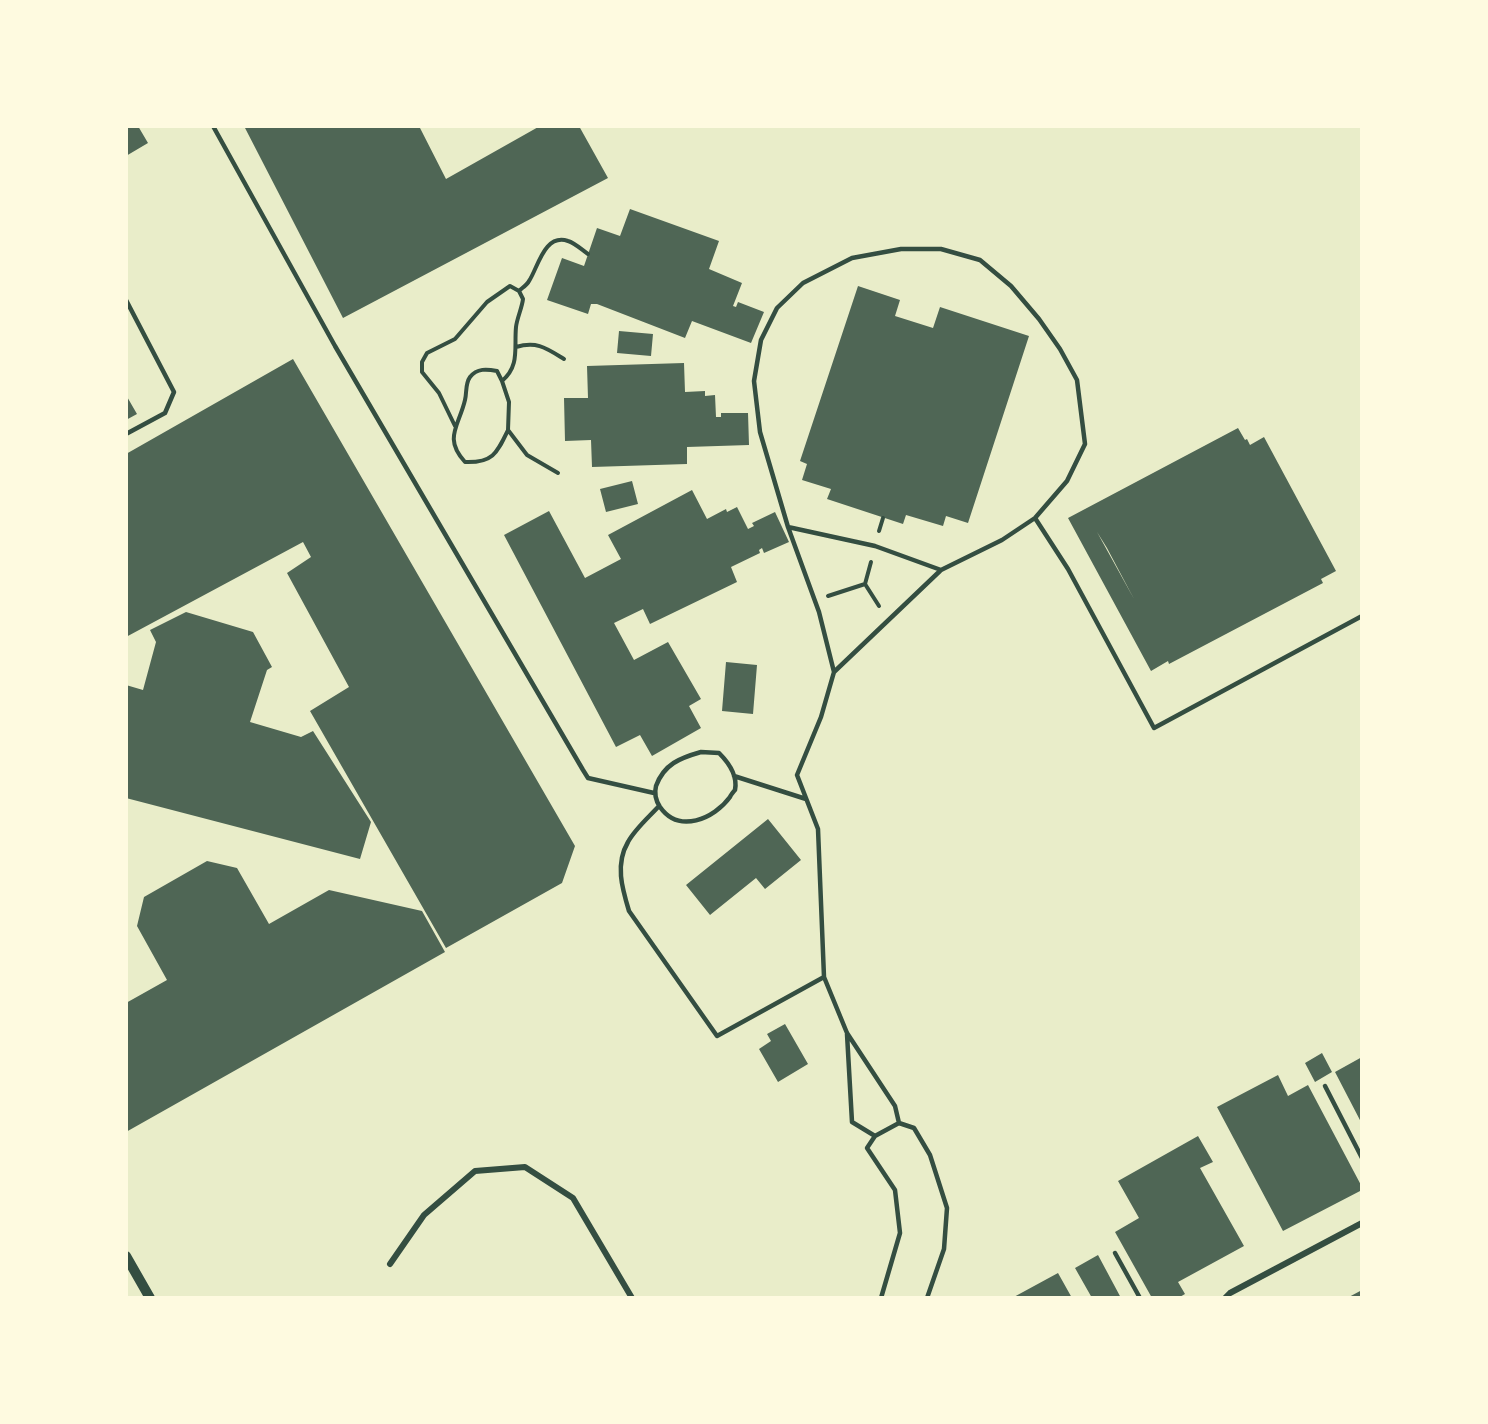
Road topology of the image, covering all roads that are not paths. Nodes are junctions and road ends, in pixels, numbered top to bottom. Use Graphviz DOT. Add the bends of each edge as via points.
graph roads {
  1 [pos="213,126"];
  2 [pos="126,300"];
  3 [pos="126,434"];
  4 [pos="1035,518"];
  5 [pos="788,527"];
  6 [pos="941,570"];
  7 [pos="1362,616"];
  8 [pos="834,672"];
  9 [pos="734,776"];
  10 [pos="654,793"];
  11 [pos="806,799"];
  12 [pos="659,806"];
  13 [pos="824,977"];
  14 [pos="846,1031"];
  15 [pos="1325,1086"];
  16 [pos="899,1124"];
  17 [pos="875,1136"];
  18 [pos="1362,1158"];
  19 [pos="1362,1224"];
  20 [pos="1115,1253"];
  21 [pos="126,1256"];
  22 [pos="390,1264"];
  23 [pos="150,1298"];
  24 [pos="632,1298"];
  25 [pos="881,1298"];
  26 [pos="927,1298"];
  27 [pos="1140,1298"];
  28 [pos="1226,1298"];
  1 -- 10 [label="lane" via="335,346 588,778"];
  2 -- 3 [label="lane" via="174,392 165,413"];
  4 -- 5 [label="lane" via="1067,481 1085,444 1077,380 1039,319 1011,286 980,260 941,249 901,249 852,258 803,283 777,308 760,340 754,381 760,432"];
  4 -- 6 [label="lane" via="1002,540"];
  4 -- 7 [label="lane" via="1068,569 1154,728"];
  5 -- 6 [label="lane" via="875,546"];
  5 -- 8 [label="lane" via="815,600"];
  6 -- 8 [label="lane"];
  8 -- 11 [label="lane" via="797,775"];
  9 -- 10 [label="lane" via="719,753 701,752 681,757 660,774"];
  9 -- 11 [label="lane"];
  9 -- 12 [label="lane" via="735,790 725,804 706,818 683,822 668,816"];
  10 -- 12 [label="lane"];
  11 -- 13 [label="lane" via="818,829"];
  12 -- 13 [label="lane" via="628,842 621,887 629,911 717,1036"];
  13 -- 14 [label="lane"];
  14 -- 16 [label="lane" via="895,1106"];
  14 -- 17 [label="lane" via="852,1122"];
  15 -- 18 [label="lane"];
  16 -- 17 [label="lane"];
  16 -- 26 [label="lane" via="914,1128 930,1155 947,1208 944,1249"];
  17 -- 25 [label="lane" via="867,1148 895,1190 900,1233"];
  19 -- 28 [label="street"];
  20 -- 27 [label="lane"];
  21 -- 23 [label="street"];
  22 -- 24 [label="street" via="424,1215 475,1171 525,1167 573,1198"];
}
